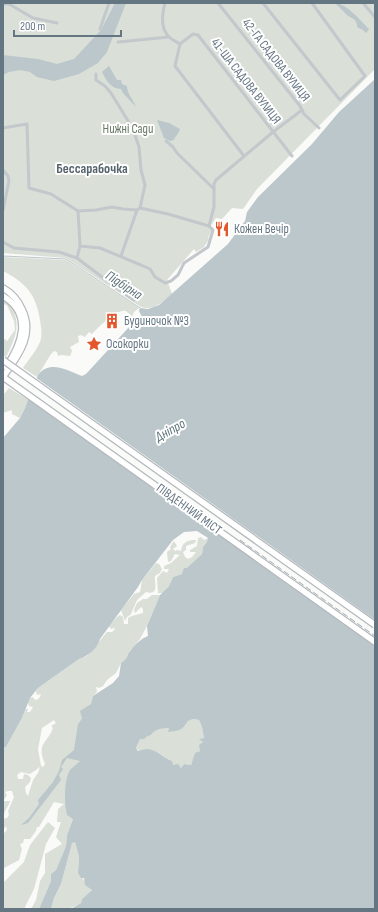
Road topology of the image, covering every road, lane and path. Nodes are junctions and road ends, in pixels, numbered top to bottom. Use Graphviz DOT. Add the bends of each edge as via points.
graph roads {
  1 [pos="109,3"];
  2 [pos="165,3"];
  3 [pos="218,3"];
  4 [pos="263,3"];
  5 [pos="312,3"];
  6 [pos="363,3"];
  7 [pos="3,4"];
  8 [pos="375,18"];
  9 [pos="57,24"];
  10 [pos="100,29"];
  11 [pos="169,37"];
  12 [pos="118,42"];
  13 [pos="180,44"];
  14 [pos="96,74"];
  15 [pos="302,110"];
  16 [pos="3,128"];
  17 [pos="319,128"];
  18 [pos="273,132"];
  19 [pos="166,141"];
  20 [pos="244,156"];
  21 [pos="292,156"];
  22 [pos="3,170"];
  23 [pos="214,189"];
  24 [pos="139,209"];
  25 [pos="3,210"];
  26 [pos="78,212"];
  27 [pos="209,226"];
  28 [pos="3,242"];
  29 [pos="80,246"];
  30 [pos="121,256"];
  31 [pos="77,258"];
  32 [pos="3,288"];
  33 [pos="3,296"];
  34 [pos="134,300"];
  35 [pos="3,360"];
  36 [pos="3,370"];
  37 [pos="3,377"];
  38 [pos="375,625"];
  39 [pos="375,642"];
  1 -- 10 [label="street"];
  2 -- 11 [label="street" via="162,20"];
  3 -- 15 [label="street, 42-ГА САДОВА ВУЛИЦЯ"];
  4 -- 5 [label="street" via="340,100 365,76"];
  6 -- 8 [label="street"];
  7 -- 9 [label="street" via="9,4 33,18"];
  11 -- 12 [label="street"];
  11 -- 13 [label="street"];
  13 -- 18 [label="street, 41-ША САДОВА ВУЛИЦЯ" via="193,34 198,35"];
  13 -- 20 [label="street" via="176,66"];
  14 -- 24 [label="street" via="96,80 111,93 133,129 139,147 145,185"];
  15 -- 17 [label="street, 42-ГА САДОВА ВУЛИЦЯ"];
  15 -- 18 [label="street"];
  16 -- 26 [label="street" via="27,124 29,188 51,194"];
  18 -- 20 [label="street"];
  18 -- 21 [label="street, 41-ША САДОВА ВУЛИЦЯ"];
  19 -- 23 [label="street"];
  20 -- 23 [label="street" via="216,180"];
  22 -- 25 [label="street" via="9,181"];
  23 -- 27 [label="street" via="214,207"];
  24 -- 26 [label="street" via="112,207"];
  24 -- 27 [label="street"];
  24 -- 30 [label="street"];
  26 -- 29 [label="street"];
  27 -- 30 [label="street" via="213,230 208,247 184,263 171,282 164,283 155,277 150,269"];
  28 -- 31 [label="street" via="14,248 59,252"];
  29 -- 30 [label="street" via="100,248"];
  29 -- 31 [label="street"];
  31 -- 34 [label="street"];
  32 -- 37 [label="highway" via="20,305 27,331 23,345"];
  33 -- 36 [label="highway" via="16,308 22,333 21,340"];
  35 -- 38 [label="highway, ПІВДЕННИЙ МІСТ, bridge"];
  37 -- 39 [label="highway, ПІВДЕННИЙ МІСТ"];
}
